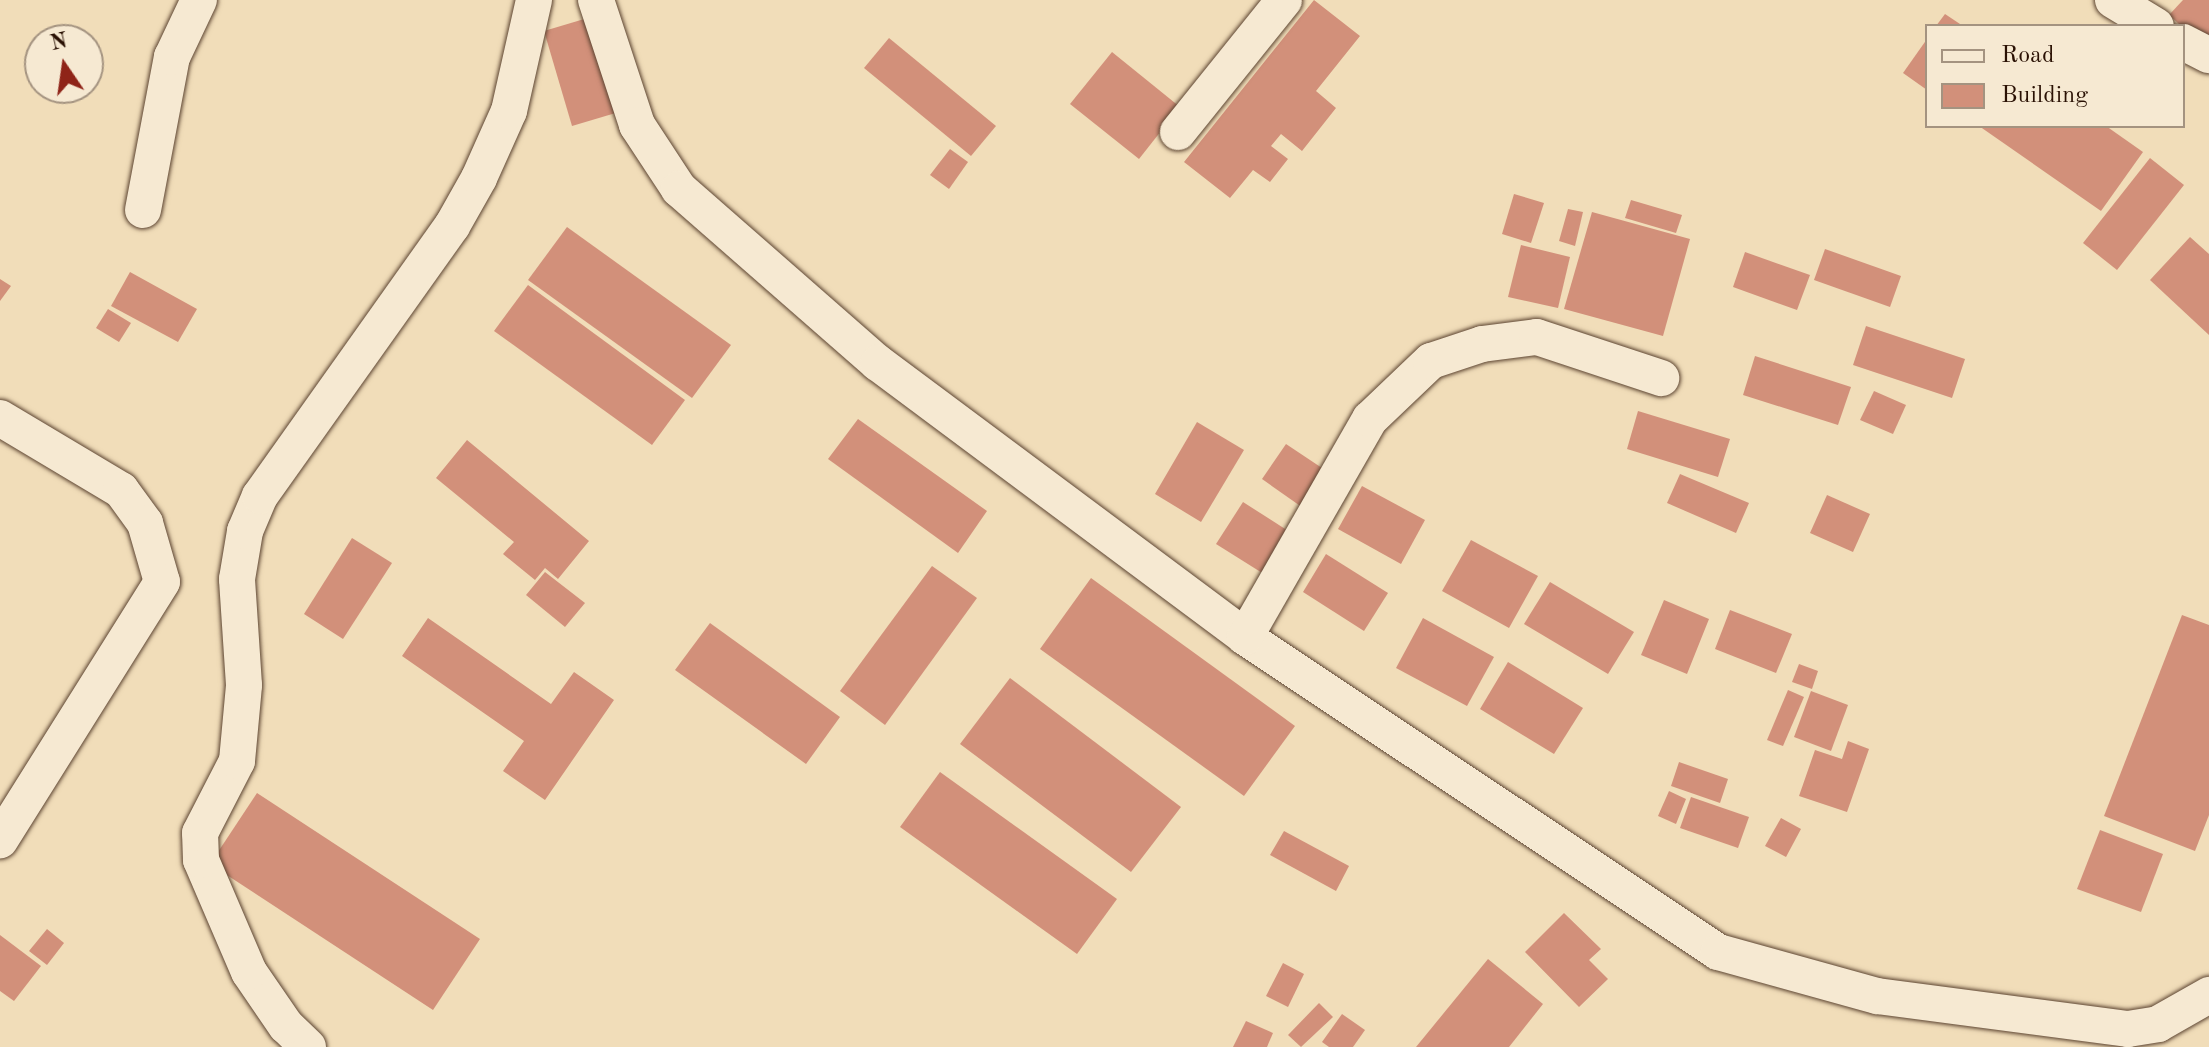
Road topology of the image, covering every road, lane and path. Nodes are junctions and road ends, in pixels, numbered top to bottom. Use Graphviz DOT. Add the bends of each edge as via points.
graph roads {
  1 [pos="199,0"];
  2 [pos="534,0"];
  3 [pos="596,0"];
  4 [pos="1284,0"];
  5 [pos="2113,0"];
  6 [pos="2153,24"];
  7 [pos="2185,43"];
  8 [pos="2209,55"];
  9 [pos="1178,132"];
  10 [pos="143,210"];
  11 [pos="1661,378"];
  12 [pos="0,418"];
  13 [pos="1245,637"];
  14 [pos="0,840"];
  15 [pos="2209,995"];
  16 [pos="308,1047"];
  1 -- 10 [label="street" via="172,57"];
  2 -- 16 [label="street" via="509,111 479,178 452,226 260,496 245,531 237,579 244,685 237,761 200,833 201,860 249,972 286,1026"];
  3 -- 13 [label="street" via="637,125 679,189 878,363"];
  4 -- 9 [label="street"];
  5 -- 6 [label="street"];
  7 -- 8 [label="street"];
  11 -- 13 [label="street" via="1537,337 1482,344 1431,361 1370,419"];
  12 -- 14 [label="street" via="121,490 145,523 162,582"];
  13 -- 15 [label="street" via="1718,952 1877,996 2128,1029 2158,1024"];
}
